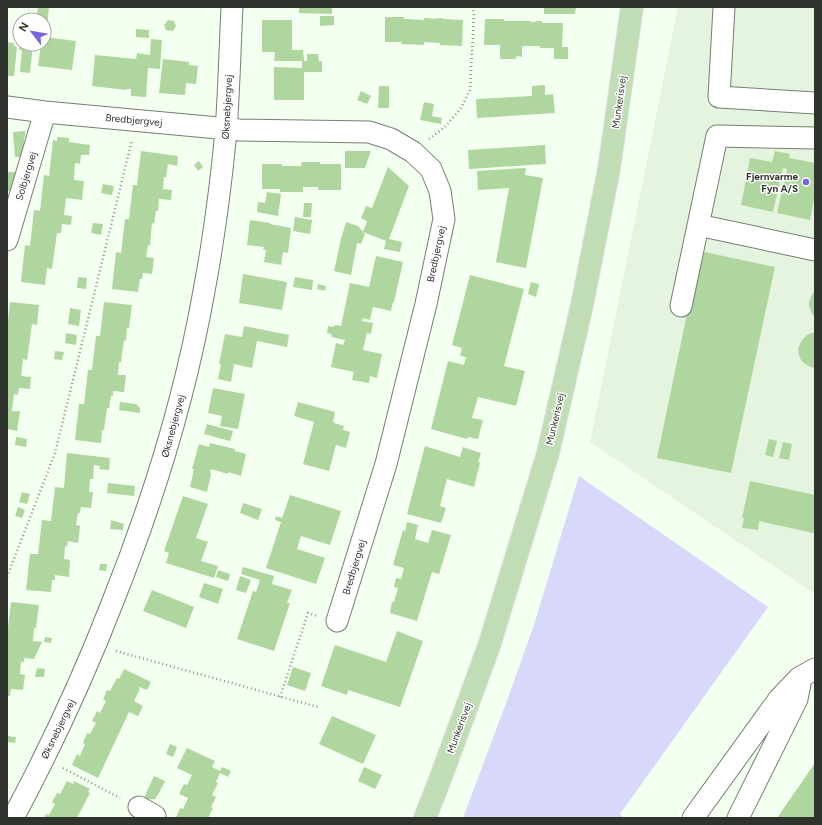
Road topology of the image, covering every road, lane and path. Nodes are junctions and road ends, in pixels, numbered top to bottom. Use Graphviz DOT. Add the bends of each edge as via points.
graph roads {
  1 [pos="232,7"];
  2 [pos="472,7"];
  3 [pos="632,7"];
  4 [pos="724,7"];
  5 [pos="815,103"];
  6 [pos="7,107"];
  7 [pos="45,112"];
  8 [pos="136,121"];
  9 [pos="226,129"];
  10 [pos="815,138"];
  11 [pos="413,152"];
  12 [pos="698,225"];
  13 [pos="7,240"];
  14 [pos="815,250"];
  15 [pos="681,306"];
  16 [pos="7,577"];
  17 [pos="337,621"];
  18 [pos="96,645"];
  19 [pos="807,673"];
  20 [pos="280,697"];
  21 [pos="318,707"];
  22 [pos="44,758"];
  23 [pos="147,813"];
  24 [pos="13,818"];
  25 [pos="425,818"];
  26 [pos="693,818"];
  27 [pos="738,818"];
  1 -- 9 [label="street, Øksnebjergvej"];
  2 -- 11 [label="path" via="474,14 470,90 446,126"];
  3 -- 25 [label="main road, Munkerisvej" via="609,169 582,305 548,453 489,646"];
  4 -- 5 [label="street" via="719,97"];
  6 -- 7 [label="street, Bredbjergvej"];
  7 -- 8 [label="street, Bredbjergvej"];
  7 -- 13 [label="street, Solbjergvej"];
  8 -- 9 [label="street, Bredbjergvej"];
  8 -- 16 [label="path" via="55,453"];
  9 -- 11 [label="street, Bredbjergvej" via="369,132 391,139"];
  9 -- 18 [label="street, Øksnebjergvej" via="213,237 188,371 146,513"];
  10 -- 12 [label="street" via="717,136"];
  11 -- 17 [label="street, Bredbjergvej" via="431,169 440,191 444,219 426,304 386,464"];
  12 -- 14 [label="street"];
  12 -- 15 [label="street"];
  17 -- 20 [label="path" via="308,613"];
  18 -- 20 [label="path"];
  18 -- 22 [label="street, Øksnebjergvej"];
  19 -- 26 [label="street" via="779,699"];
  19 -- 27 [label="street" via="800,684 797,699"];
  20 -- 21 [label="path"];
  22 -- 23 [label="path"];
  22 -- 24 [label="street, Øksnebjergvej"];
}
